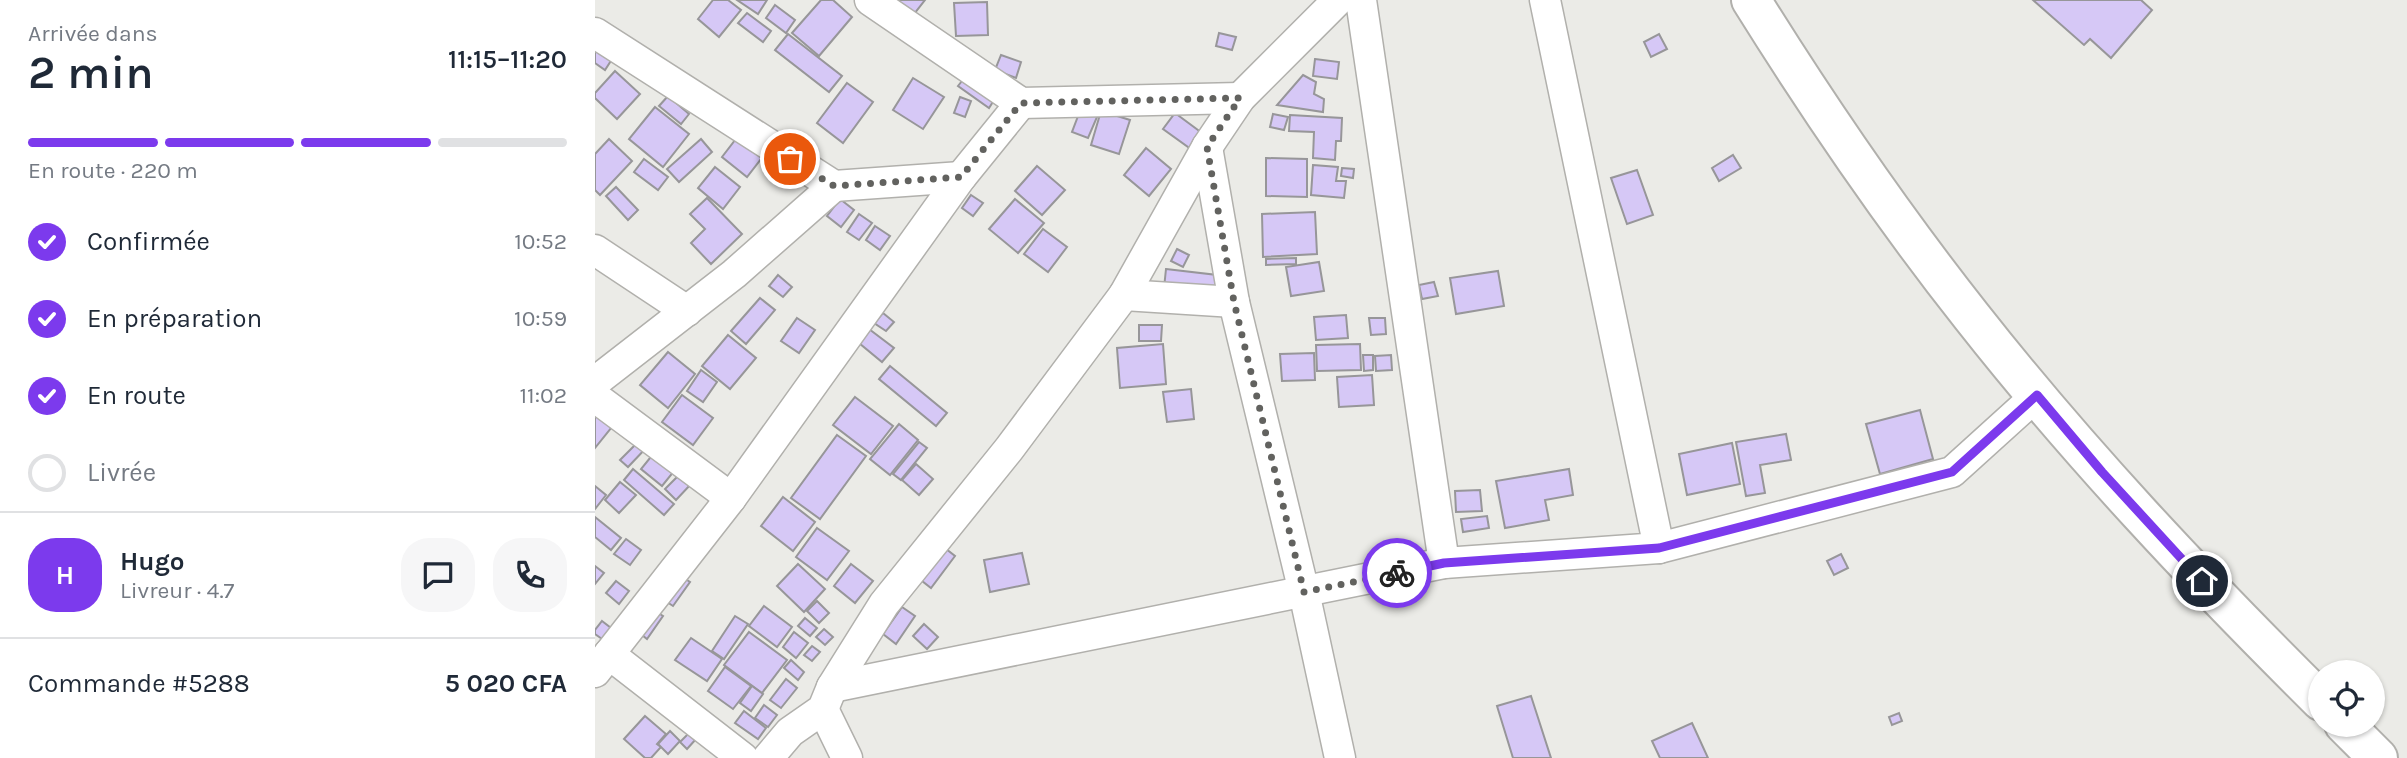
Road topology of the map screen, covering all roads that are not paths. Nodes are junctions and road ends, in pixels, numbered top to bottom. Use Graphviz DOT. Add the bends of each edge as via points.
graph roads {
  1 [pos="870,0"];
  2 [pos="1338,0"];
  3 [pos="1361,0"];
  4 [pos="1545,0"];
  5 [pos="1751,0"];
  6 [pos="595,33"];
  7 [pos="1240,98"];
  8 [pos="1021,103"];
  9 [pos="1207,147"];
  10 [pos="961,177"];
  11 [pos="834,186"];
  12 [pos="595,250"];
  13 [pos="1124,295"];
  14 [pos="1234,302"];
  15 [pos="687,311"];
  16 [pos="595,382"];
  17 [pos="2037,395"];
  18 [pos="595,397"];
  19 [pos="731,498"];
  20 [pos="1659,548"];
  21 [pos="1444,563"];
  22 [pos="1304,592"];
  23 [pos="602,663"];
  24 [pos="2308,688"];
  25 [pos="827,698"];
  26 [pos="2357,737"];
  27 [pos="743,758"];
  28 [pos="768,758"];
  29 [pos="846,758"];
  30 [pos="1340,758"];
  31 [pos="2378,758"];
  1 -- 8 [label="street"];
  2 -- 7 [label="street"];
  3 -- 21 [label="street"];
  4 -- 20 [label="street"];
  5 -- 17 [label="highway" via="1864,170 1972,317"];
  6 -- 11 [label="street"];
  7 -- 8 [label="street"];
  7 -- 9 [label="street"];
  8 -- 10 [label="street"];
  9 -- 13 [label="street"];
  9 -- 14 [label="street"];
  10 -- 11 [label="street"];
  10 -- 19 [label="street"];
  11 -- 15 [label="street"];
  12 -- 15 [label="street"];
  13 -- 14 [label="street"];
  13 -- 25 [label="street" via="1009,449 884,604"];
  14 -- 22 [label="street"];
  15 -- 16 [label="street"];
  17 -- 20 [label="street" via="1952,472"];
  17 -- 24 [label="highway" via="2218,600"];
  18 -- 19 [label="street"];
  19 -- 23 [label="street"];
  20 -- 21 [label="street"];
  21 -- 22 [label="street"];
  22 -- 25 [label="street"];
  22 -- 30 [label="street"];
  23 -- 27 [label="street"];
  25 -- 28 [label="street"];
  25 -- 29 [label="street"];
  26 -- 31 [label="highway"];
}
